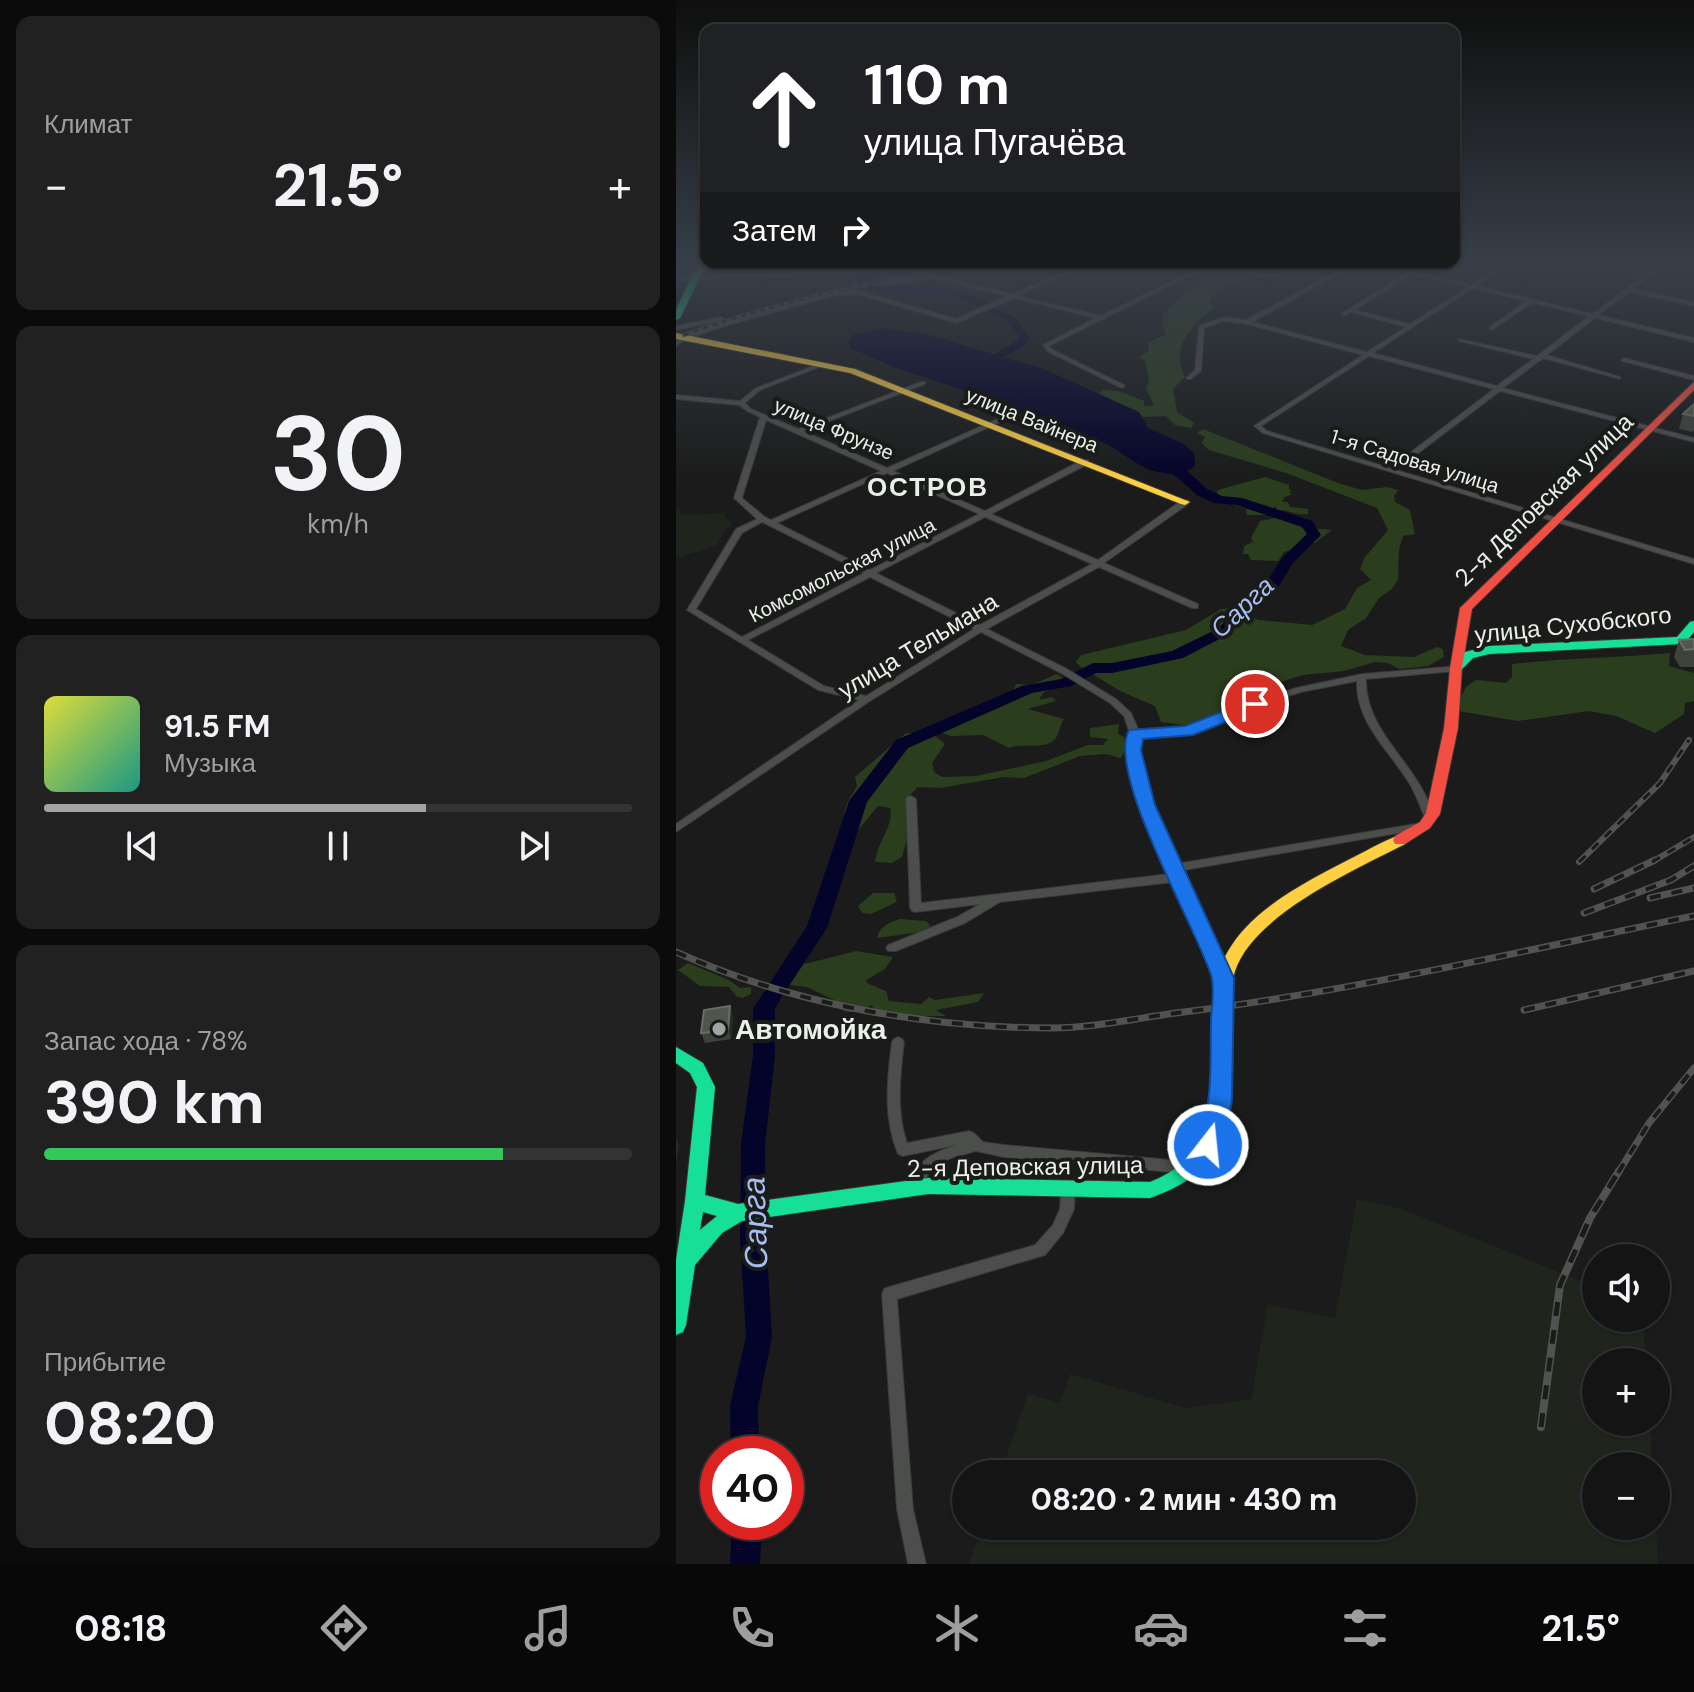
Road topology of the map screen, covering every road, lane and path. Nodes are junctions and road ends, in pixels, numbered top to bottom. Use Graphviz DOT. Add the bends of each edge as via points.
graph roads {
  1 [pos="678,337"];
  2 [pos="1061,337"];
  3 [pos="1200,337"];
  4 [pos="1303,337"];
  5 [pos="1393,337"];
  6 [pos="1570,337"];
  7 [pos="1461,340"];
  8 [pos="1367,354"];
  9 [pos="1542,358"];
  10 [pos="1624,360"];
  11 [pos="821,365"];
  12 [pos="1189,378"];
  13 [pos="1618,378"];
  14 [pos="1694,378"];
  15 [pos="923,383"];
  16 [pos="1694,385"];
  17 [pos="1122,386"];
  18 [pos="1500,389"];
  19 [pos="901,390"];
  20 [pos="676,397"];
  21 [pos="741,403"];
  22 [pos="1011,415"];
  23 [pos="764,416"];
  24 [pos="990,424"];
  25 [pos="1650,428"];
  26 [pos="798,431"];
  27 [pos="1694,440"];
  28 [pos="1085,462"];
  29 [pos="890,470"];
  30 [pos="1390,471"];
  31 [pos="1185,502"];
  32 [pos="986,513"];
  33 [pos="1556,519"];
  34 [pos="766,521"];
  35 [pos="1694,562"];
  36 [pos="1099,563"];
  37 [pos="872,572"];
  38 [pos="1195,606"];
  39 [pos="1694,625"];
  40 [pos="982,628"];
  41 [pos="742,640"];
  42 [pos="1456,668"];
  43 [pos="1362,677"];
  44 [pos="867,699"];
  45 [pos="1135,734"];
  46 [pos="911,799"];
  47 [pos="1428,822"];
  48 [pos="676,829"];
  49 [pos="1177,873"];
  50 [pos="1000,898"];
  51 [pos="892,948"];
  52 [pos="1223,978"];
  53 [pos="898,1042"];
  54 [pos="676,1054"];
  55 [pos="978,1145"];
  56 [pos="1193,1168"];
  57 [pos="914,1188"];
  58 [pos="1068,1188"];
  59 [pos="695,1201"];
  60 [pos="738,1213"];
  61 [pos="686,1261"];
  62 [pos="676,1325"];
  63 [pos="917,1564"];
  1 -- 11 [label="street, улица Вайнера"];
  2 -- 17 [label="street" via="1046,345 1049,350"];
  3 -- 12 [label="street" via="1198,371"];
  4 -- 8 [label="street"];
  5 -- 8 [label="street"];
  6 -- 9 [label="street"];
  7 -- 9 [label="street"];
  8 -- 18 [label="street"];
  8 -- 30 [label="street, 1-я Садовая улица" via="1257,426"];
  9 -- 13 [label="street"];
  9 -- 18 [label="street"];
  10 -- 14 [label="street"];
  11 -- 19 [label="street, улица Вайнера"];
  11 -- 21 [label="street" via="758,389"];
  15 -- 19 [label="street"];
  16 -- 25 [label="street, 2-я Деповская улица"];
  18 -- 25 [label="street"];
  18 -- 30 [label="street"];
  19 -- 24 [label="street, улица Вайнера"];
  19 -- 26 [label="street"];
  20 -- 21 [label="street, улица Фрунзе"];
  21 -- 23 [label="street, улица Фрунзе"];
  22 -- 24 [label="street"];
  23 -- 26 [label="street, улица Фрунзе"];
  23 -- 34 [label="street" via="738,498"];
  24 -- 28 [label="street, улица Вайнера"];
  24 -- 29 [label="street"];
  25 -- 27 [label="street"];
  25 -- 33 [label="street, 2-я Деповская улица"];
  26 -- 29 [label="street, улица Фрунзе"];
  28 -- 31 [label="street, улица Вайнера"];
  28 -- 32 [label="street, Комсомольская улица"];
  29 -- 32 [label="street, улица Фрунзе"];
  29 -- 34 [label="street"];
  30 -- 33 [label="street, 1-я Садовая улица"];
  31 -- 36 [label="street, улица Тельмана"];
  32 -- 36 [label="street, улица Фрунзе"];
  32 -- 37 [label="street, Комсомольская улица"];
  33 -- 35 [label="street, 1-я Садовая улица"];
  33 -- 42 [label="street, 2-я Деповская улица" via="1466,608"];
  34 -- 37 [label="street"];
  34 -- 41 [label="street" via="739,531 691,610"];
  36 -- 38 [label="street, улица Фрунзе"];
  36 -- 40 [label="street, улица Тельмана"];
  37 -- 40 [label="street"];
  37 -- 41 [label="street, Комсомольская улица"];
  39 -- 42 [label="street, улица Сухобского" via="1681,640 1489,650 1469,655"];
  40 -- 44 [label="street, улица Тельмана"];
  40 -- 45 [label="street" via="1084,683 1128,715"];
  41 -- 44 [label="street" via="821,688"];
  42 -- 43 [label="street"];
  42 -- 47 [label="street, 2-я Деповская улица" via="1451,728"];
  43 -- 45 [label="street" via="1299,690 1187,731"];
  43 -- 47 [label="street" via="1359,692 1374,725 1416,786"];
  44 -- 48 [label="street, улица Тельмана"];
  45 -- 49 [label="street" via="1133,750 1146,805"];
  46 -- 50 [label="street" via="916,908"];
  47 -- 49 [label="street"];
  47 -- 52 [label="street" via="1296,896 1249,936"];
  49 -- 50 [label="street"];
  49 -- 52 [label="street"];
  50 -- 51 [label="street"];
  52 -- 56 [label="street" via="1221,1099 1216,1128"];
  53 -- 55 [label="street" via="894,1127 903,1150 969,1137"];
  54 -- 59 [label="street" via="697,1068 706,1087"];
  55 -- 56 [label="street"];
  55 -- 57 [label="street" via="934,1158 917,1175"];
  56 -- 58 [label="street, 2-я Деповская улица" via="1181,1179 1150,1190"];
  57 -- 58 [label="street, 2-я Деповская улица"];
  57 -- 60 [label="street, 2-я Деповская улица"];
  58 -- 63 [label="street" via="1067,1209 1058,1229 1040,1250 889,1294 905,1509"];
  59 -- 60 [label="street"];
  59 -- 61 [label="street"];
  60 -- 61 [label="street" via="715,1227"];
  61 -- 62 [label="street"];
}
